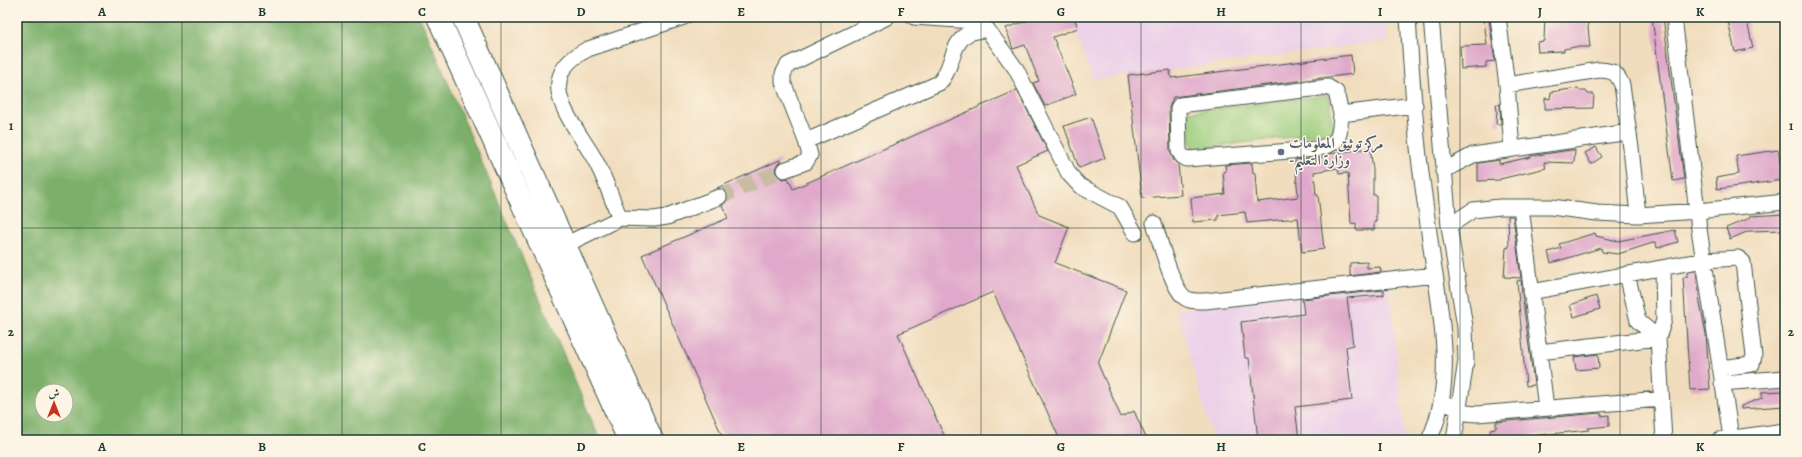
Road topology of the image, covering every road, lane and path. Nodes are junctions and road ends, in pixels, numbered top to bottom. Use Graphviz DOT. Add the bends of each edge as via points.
graph roads {
  1 [pos="438,17"];
  2 [pos="463,17"];
  3 [pos="684,17"];
  4 [pos="887,17"];
  5 [pos="914,17"];
  6 [pos="1408,17"];
  7 [pos="1431,17"];
  8 [pos="1498,17"];
  9 [pos="1674,17"];
  10 [pos="987,29"];
  11 [pos="1507,85"];
  12 [pos="1415,105"];
  13 [pos="1341,114"];
  14 [pos="1629,132"];
  15 [pos="806,141"];
  16 [pos="1512,149"];
  17 [pos="784,170"];
  18 [pos="1443,171"];
  19 [pos="719,197"];
  20 [pos="1785,202"];
  21 [pos="1521,207"];
  22 [pos="1698,211"];
  23 [pos="1638,215"];
  24 [pos="620,218"];
  25 [pos="1154,223"];
  26 [pos="1449,226"];
  27 [pos="1135,233"];
  28 [pos="565,245"];
  29 [pos="1704,260"];
  30 [pos="1663,268"];
  31 [pos="1627,274"];
  32 [pos="1435,275"];
  33 [pos="1532,292"];
  34 [pos="1658,338"];
  35 [pos="1539,352"];
  36 [pos="1721,375"];
  37 [pos="1785,378"];
  38 [pos="1661,399"];
  39 [pos="1442,400"];
  40 [pos="1546,408"];
  41 [pos="1459,410"];
  42 [pos="1785,431"];
  43 [pos="1725,439"];
  44 [pos="629,440"];
  45 [pos="652,440"];
  46 [pos="1429,440"];
  47 [pos="1454,440"];
  48 [pos="1664,440"];
  1 -- 44 [label="highway"];
  2 -- 28 [label="highway"];
  3 -- 24 [label="street" via="588,49 563,67 558,79 558,92 563,105 595,160"];
  4 -- 15 [label="street" via="788,65 783,74 783,82"];
  5 -- 10 [label="street" via="973,21"];
  6 -- 12 [label="street"];
  7 -- 18 [label="street"];
  8 -- 11 [label="street"];
  9 -- 22 [label="street"];
  10 -- 15 [label="street" via="969,33 958,42 945,78 939,83"];
  10 -- 27 [label="street" via="1016,68 1069,174 1080,186 1120,207"];
  11 -- 14 [label="street" via="1599,70 1611,71 1618,75 1622,85"];
  11 -- 16 [label="street"];
  12 -- 13 [label="street"];
  12 -- 32 [label="street"];
  13 -- 13 [label="street" via="1336,92 1328,87 1180,105 1179,151 1187,159 1324,147 1333,144 1339,137"];
  14 -- 16 [label="street"];
  14 -- 23 [label="street"];
  15 -- 17 [label="street" via="810,155 806,162"];
  16 -- 18 [label="street" via="1474,154"];
  18 -- 26 [label="street"];
  19 -- 24 [label="street" via="667,217"];
  20 -- 22 [label="street"];
  21 -- 23 [label="street"];
  21 -- 26 [label="street" via="1474,210"];
  21 -- 33 [label="street"];
  22 -- 23 [label="street"];
  22 -- 29 [label="street"];
  24 -- 28 [label="street"];
  25 -- 32 [label="street" via="1175,284 1185,298 1190,300 1205,301"];
  26 -- 41 [label="street" via="1466,334 1466,360"];
  28 -- 45 [label="highway"];
  29 -- 30 [label="street"];
  29 -- 36 [label="street"];
  29 -- 36 [label="street" via="1738,258 1743,262 1754,356 1752,364"];
  30 -- 31 [label="street"];
  30 -- 34 [label="street" via="1664,320"];
  31 -- 33 [label="street"];
  31 -- 34 [label="street" via="1638,321"];
  32 -- 39 [label="street" via="1443,346"];
  33 -- 35 [label="street"];
  34 -- 35 [label="street"];
  34 -- 38 [label="street"];
  35 -- 40 [label="street"];
  36 -- 37 [label="street"];
  36 -- 43 [label="street"];
  38 -- 40 [label="street"];
  38 -- 48 [label="street"];
  39 -- 41 [label="street"];
  39 -- 46 [label="street"];
  40 -- 41 [label="street" via="1477,414"];
  41 -- 47 [label="street"];
  42 -- 43 [label="street"];
}
